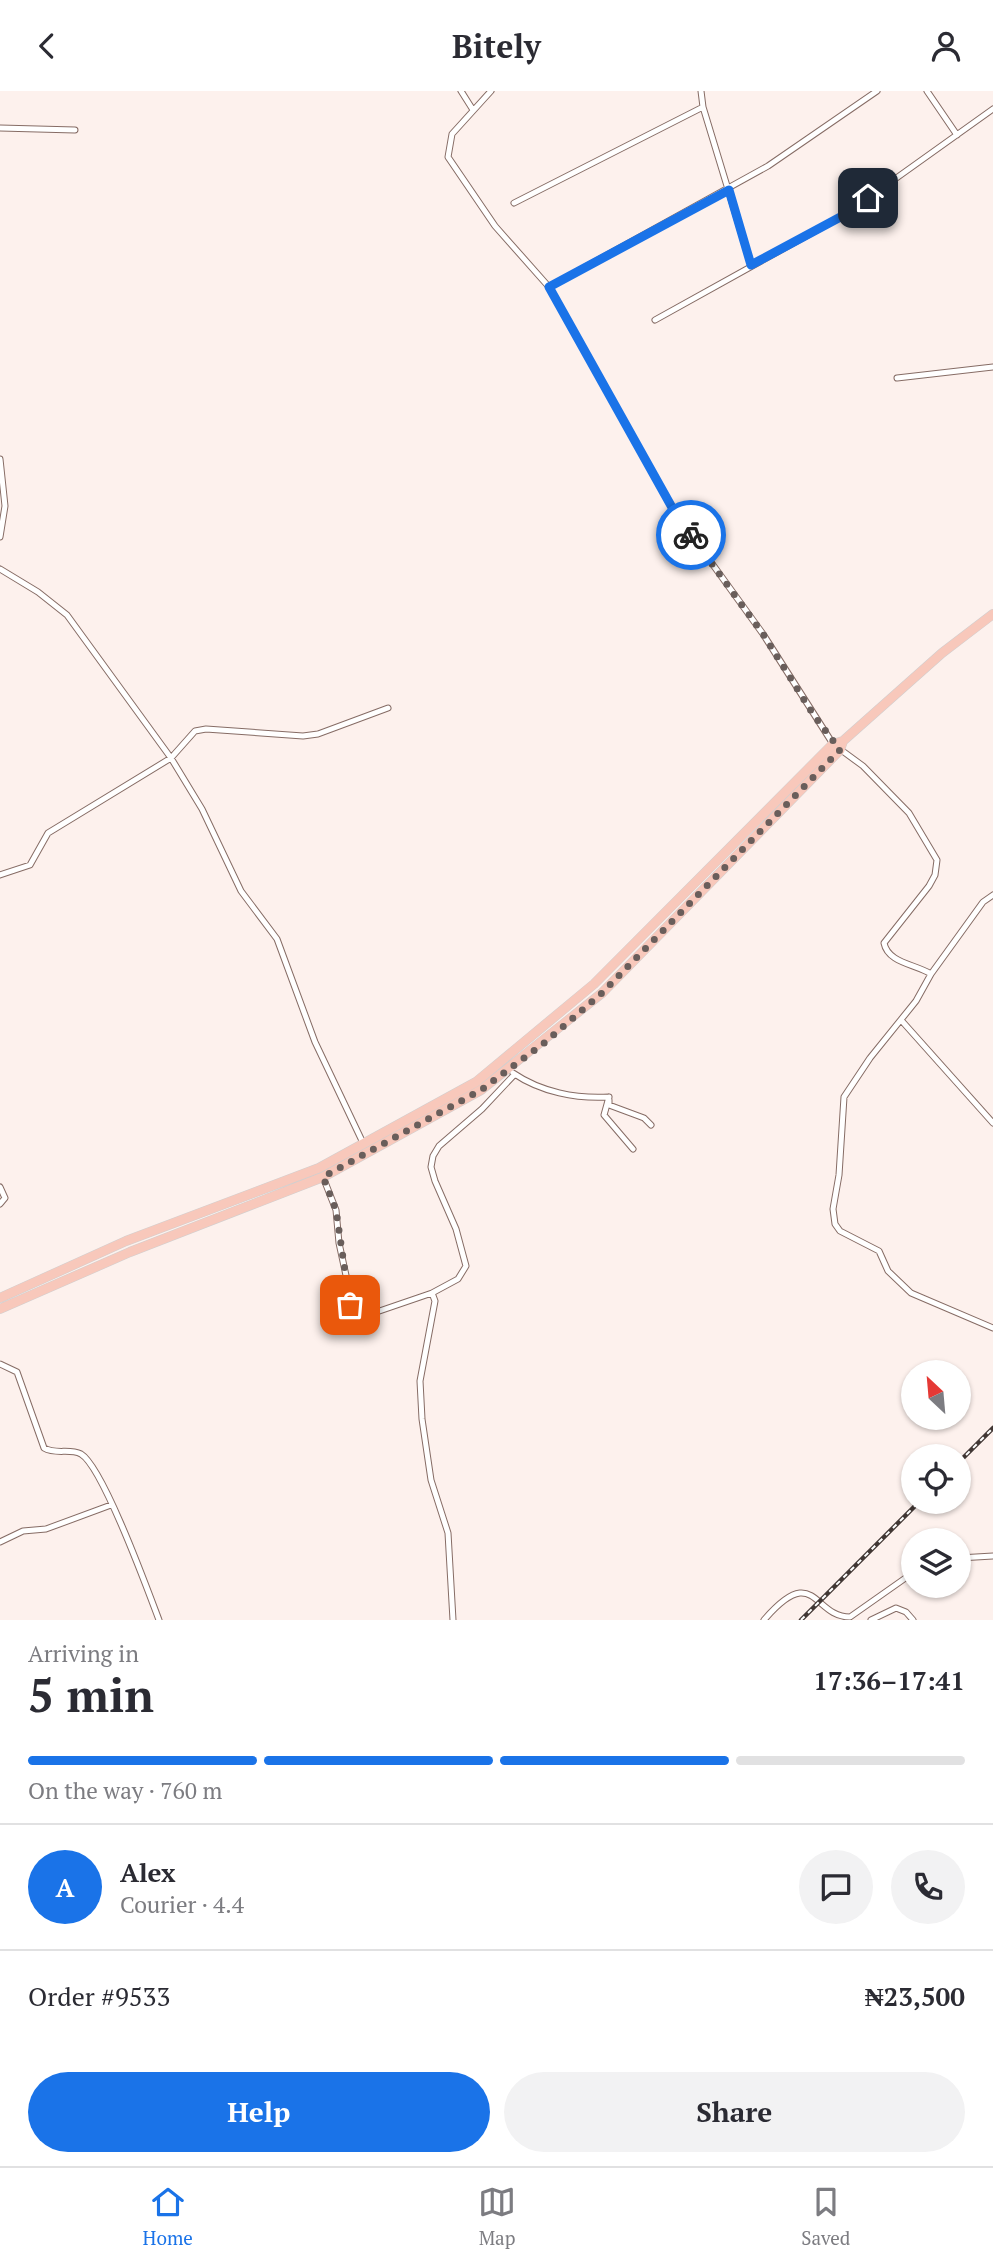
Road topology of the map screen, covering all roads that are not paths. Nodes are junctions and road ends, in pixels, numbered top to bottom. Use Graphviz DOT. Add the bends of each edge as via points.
graph roads {
  1 [pos="461,91"];
  2 [pos="491,91"];
  3 [pos="701,91"];
  4 [pos="877,91"];
  5 [pos="927,91"];
  6 [pos="703,107"];
  7 [pos="993,109"];
  8 [pos="473,110"];
  9 [pos="0,128"];
  10 [pos="75,130"];
  11 [pos="957,135"];
  12 [pos="729,190"];
  13 [pos="514,203"];
  14 [pos="751,265"];
  15 [pos="549,287"];
  16 [pos="655,320"];
  17 [pos="993,367"];
  18 [pos="897,378"];
  19 [pos="0,459"];
  20 [pos="0,537"];
  21 [pos="0,569"];
  22 [pos="993,614"];
  23 [pos="388,708"];
  24 [pos="839,745"];
  25 [pos="171,758"];
  26 [pos="0,875"];
  27 [pos="993,895"];
  28 [pos="931,974"];
  29 [pos="901,1020"];
  30 [pos="512,1072"];
  31 [pos="609,1097"];
  32 [pos="993,1123"];
  33 [pos="651,1125"];
  34 [pos="364,1145"];
  35 [pos="633,1149"];
  36 [pos="323,1177"];
  37 [pos="1,1190"];
  38 [pos="0,1204"];
  39 [pos="432,1293"];
  40 [pos="0,1298"];
  41 [pos="0,1309"];
  42 [pos="993,1328"];
  43 [pos="0,1364"];
  44 [pos="111,1505"];
  45 [pos="0,1542"];
  46 [pos="993,1556"];
  47 [pos="971,1557"];
  48 [pos="901,1581"];
  49 [pos="845,1618"];
  50 [pos="158,1619"];
  51 [pos="453,1620"];
  52 [pos="764,1620"];
  53 [pos="871,1620"];
  54 [pos="913,1620"];
  1 -- 8 [label="street"];
  2 -- 8 [label="street"];
  3 -- 6 [label="street"];
  4 -- 12 [label="street"];
  5 -- 11 [label="street"];
  6 -- 12 [label="street"];
  6 -- 13 [label="street"];
  7 -- 11 [label="street"];
  8 -- 15 [label="street" via="452,134 448,157 495,226"];
  9 -- 10 [label="street"];
  11 -- 14 [label="street" via="846,214"];
  12 -- 14 [label="street"];
  12 -- 15 [label="street"];
  14 -- 16 [label="street"];
  15 -- 24 [label="street" via="674,511"];
  17 -- 18 [label="street"];
  19 -- 20 [label="street" via="5,506"];
  21 -- 25 [label="street" via="67,615"];
  22 -- 24 [label="main road"];
  23 -- 25 [label="street" via="303,736 195,731"];
  24 -- 28 [label="street" via="909,814 937,860 929,886 884,943 895,960"];
  24 -- 30 [label="main road" via="602,993"];
  24 -- 34 [label="main road" via="537,1034 476,1082"];
  25 -- 26 [label="street" via="64,820 48,833 30,865"];
  25 -- 34 [label="street" via="202,809 241,891 277,939 315,1042"];
  27 -- 28 [label="street" via="983,902"];
  28 -- 29 [label="street"];
  29 -- 32 [label="street"];
  29 -- 42 [label="street" via="844,1097 835,1224 847,1236 879,1251 888,1271 911,1293"];
  30 -- 31 [label="street" via="551,1092"];
  30 -- 36 [label="main road"];
  30 -- 39 [label="street" via="433,1156 435,1181 466,1266 458,1279"];
  31 -- 33 [label="street" via="609,1105"];
  31 -- 35 [label="street" via="604,1115"];
  34 -- 40 [label="main road" via="319,1168 126,1241"];
  36 -- 39 [label="street" via="336,1210 355,1317"];
  36 -- 41 [label="main road" via="130,1252"];
  37 -- 38 [label="street" via="5,1198"];
  39 -- 51 [label="street" via="435,1301 420,1381 422,1419 431,1480 448,1533"];
  43 -- 44 [label="street" via="17,1372 44,1448 82,1455"];
  44 -- 45 [label="street"];
  44 -- 50 [label="street"];
  46 -- 47 [label="street"];
  48 -- 49 [label="street"];
  49 -- 52 [label="street" via="807,1593 786,1600"];
  53 -- 54 [label="street" via="895,1608"];
}
